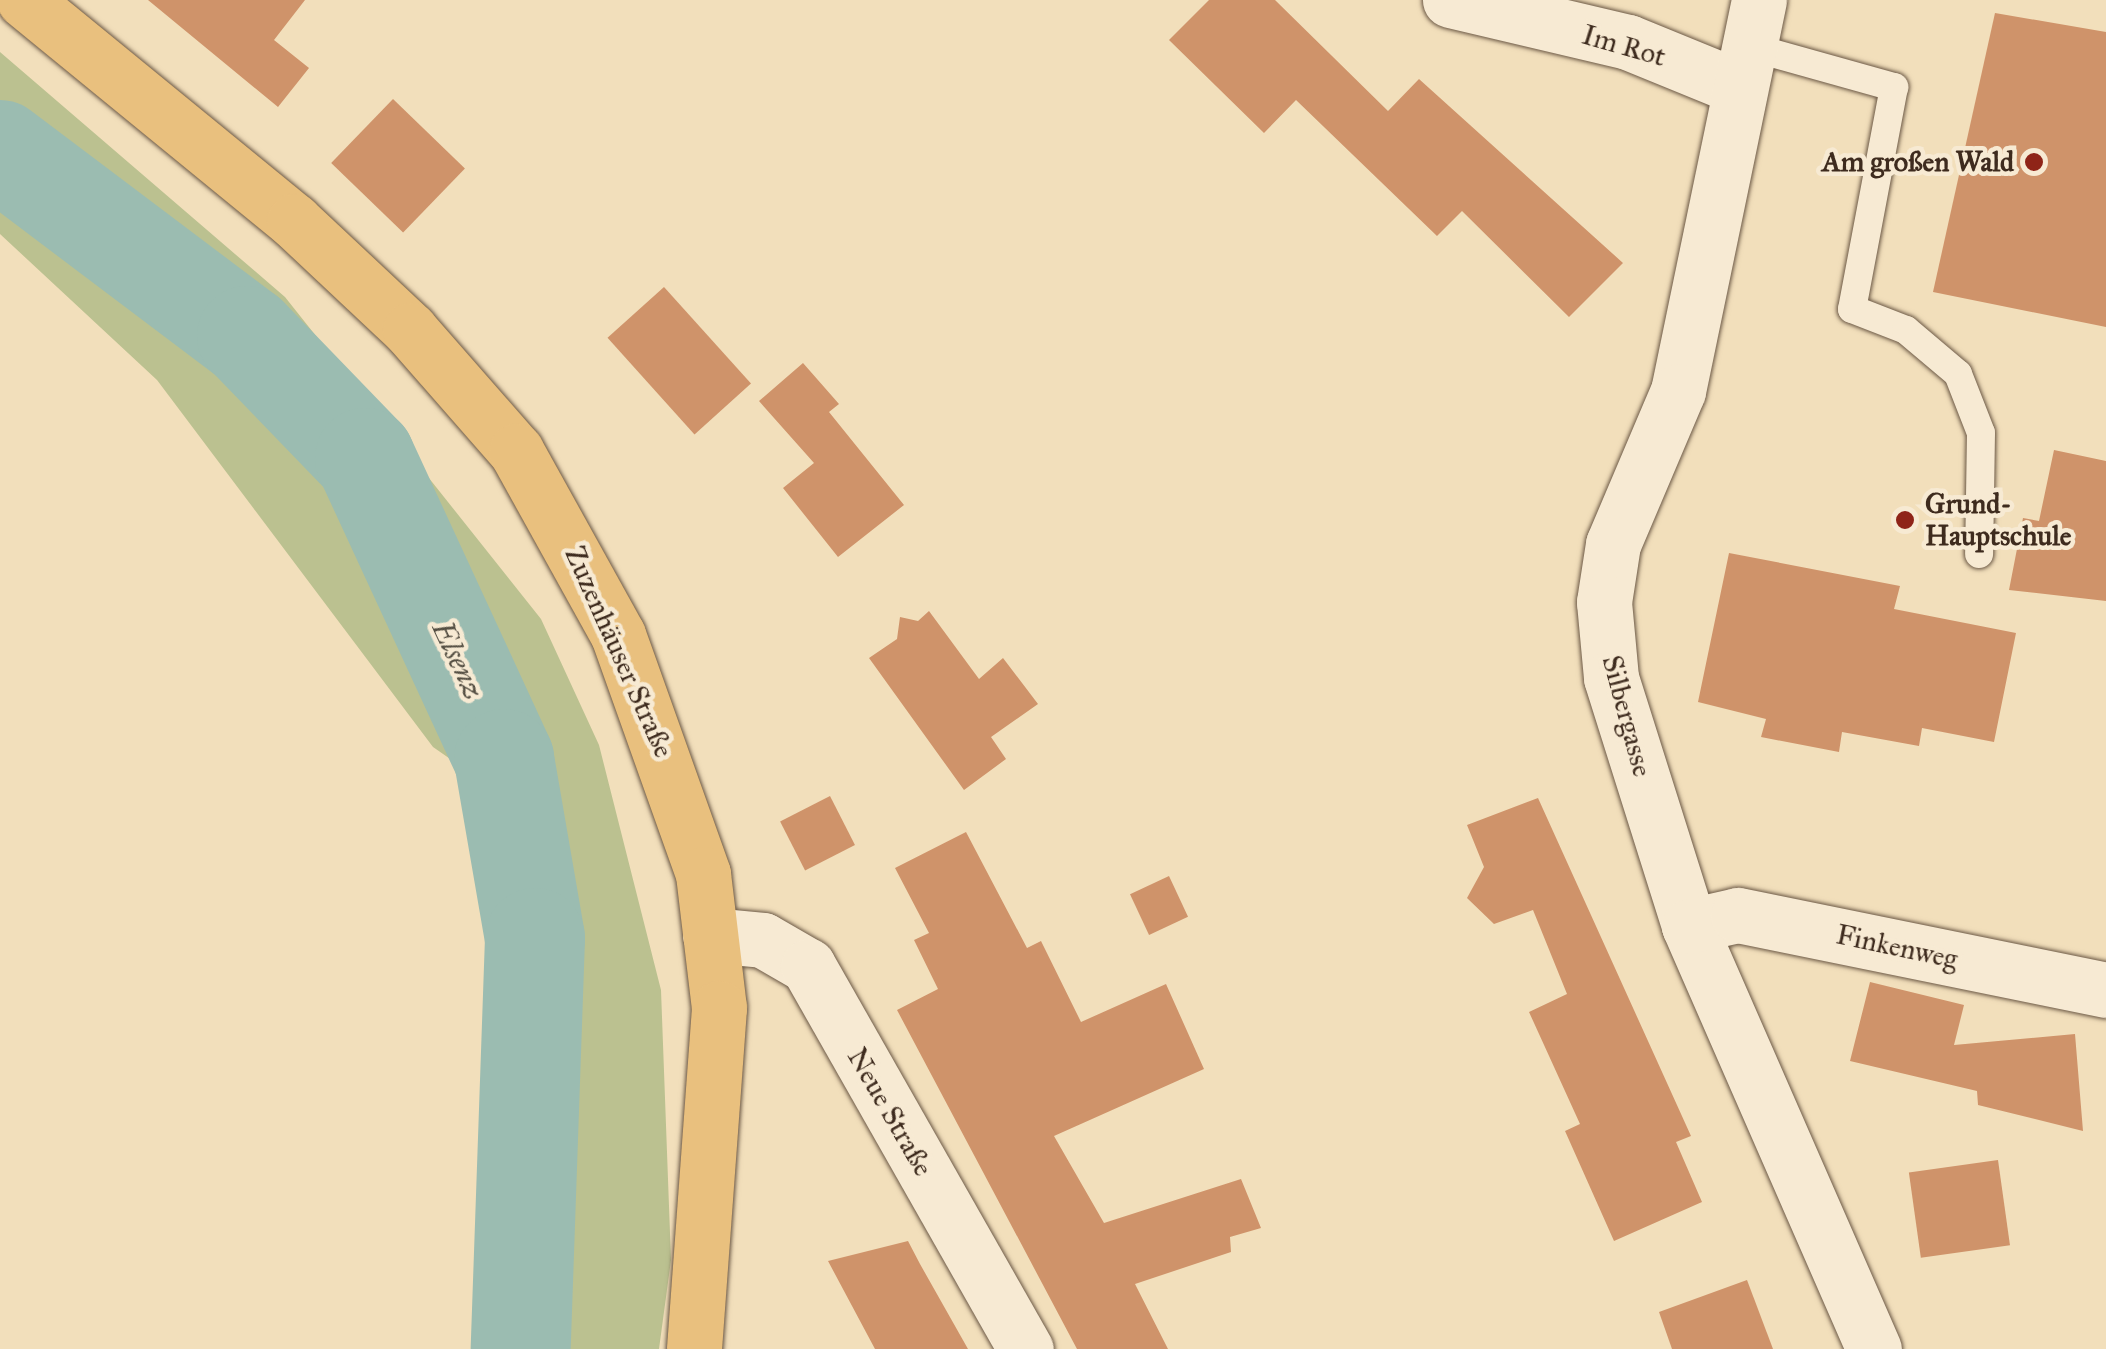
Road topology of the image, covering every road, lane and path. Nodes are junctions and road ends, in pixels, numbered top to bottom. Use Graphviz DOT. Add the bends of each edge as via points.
graph roads {
  1 [pos="24,0"];
  2 [pos="1450,0"];
  3 [pos="1748,44"];
  4 [pos="1979,554"];
  5 [pos="1689,926"];
  6 [pos="710,935"];
  7 [pos="2106,990"];
  8 [pos="694,1349"];
  9 [pos="1026,1349"];
  10 [pos="1874,1349"];
  1 -- 6 [label="main road, Zuzenhäuser Straße" via="294,221 410,330 516,451 566,532 653,721 703,874"];
  2 -- 3 [label="street, Im Rot" via="1628,42"];
  3 -- 4 [label="lane" via="1894,87 1852,309 1906,330 1958,374 1981,433"];
  3 -- 5 [label="street, Silbergasse" via="1678,391 1613,544 1604,602 1611,678"];
  5 -- 7 [label="street, Finkenweg" via="1738,914"];
  5 -- 10 [label="street, Silbergasse"];
  6 -- 8 [label="main road, Zuzenhäuser Straße" via="718,1098"];
  6 -- 9 [label="street, Neue Straße" via="763,940 808,966"];
}
